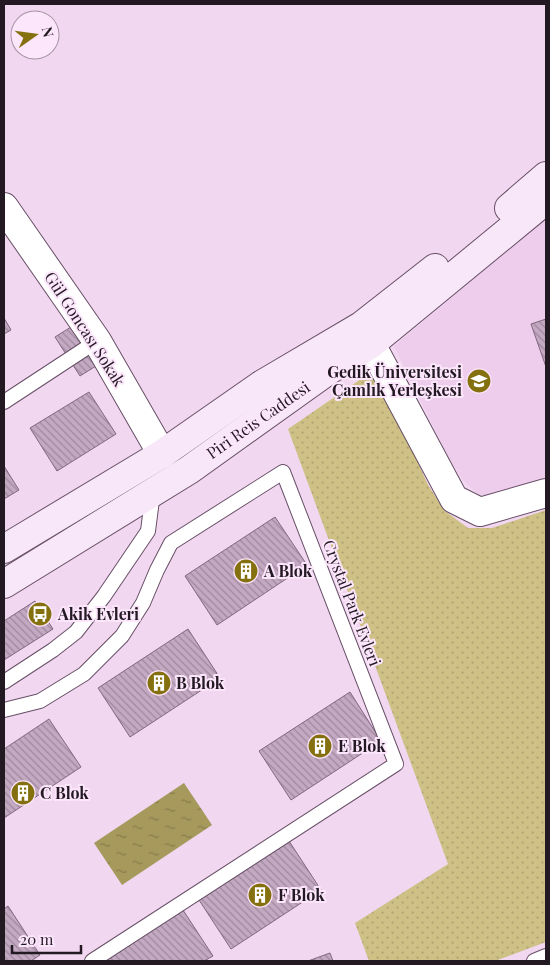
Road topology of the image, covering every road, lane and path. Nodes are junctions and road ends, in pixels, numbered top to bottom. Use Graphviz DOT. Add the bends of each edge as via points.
graph roads {
  1 [pos="546,176"];
  2 [pos="546,200"];
  3 [pos="4,207"];
  4 [pos="97,341"];
  5 [pos="371,344"];
  6 [pos="4,402"];
  7 [pos="162,454"];
  8 [pos="154,492"];
  9 [pos="546,493"];
  10 [pos="4,550"];
  11 [pos="4,584"];
  12 [pos="4,682"];
  13 [pos="4,710"];
  14 [pos="546,956"];
  15 [pos="92,961"];
  16 [pos="534,961"];
  1 -- 7 [label="street, Piri Reis Caddesi" via="476,236 361,326 261,386"];
  2 -- 5 [label="street, Piri Reis Caddesi"];
  3 -- 4 [label="street, Gül Goncası Sokak"];
  4 -- 6 [label="lane"];
  4 -- 7 [label="street, Gül Goncası Sokak"];
  5 -- 8 [label="street, Piri Reis Caddesi"];
  5 -- 9 [label="street" via="454,499 480,512"];
  7 -- 10 [label="street, Piri Reis Caddesi"];
  8 -- 11 [label="street, Piri Reis Caddesi"];
  8 -- 12 [label="lane" via="148,531 76,632"];
  13 -- 15 [label="lane, Crystal Park Evleri" via="40,701 84,674 122,636 138,612 171,543 283,472 396,764"];
  14 -- 16 [label="lane"];
}
